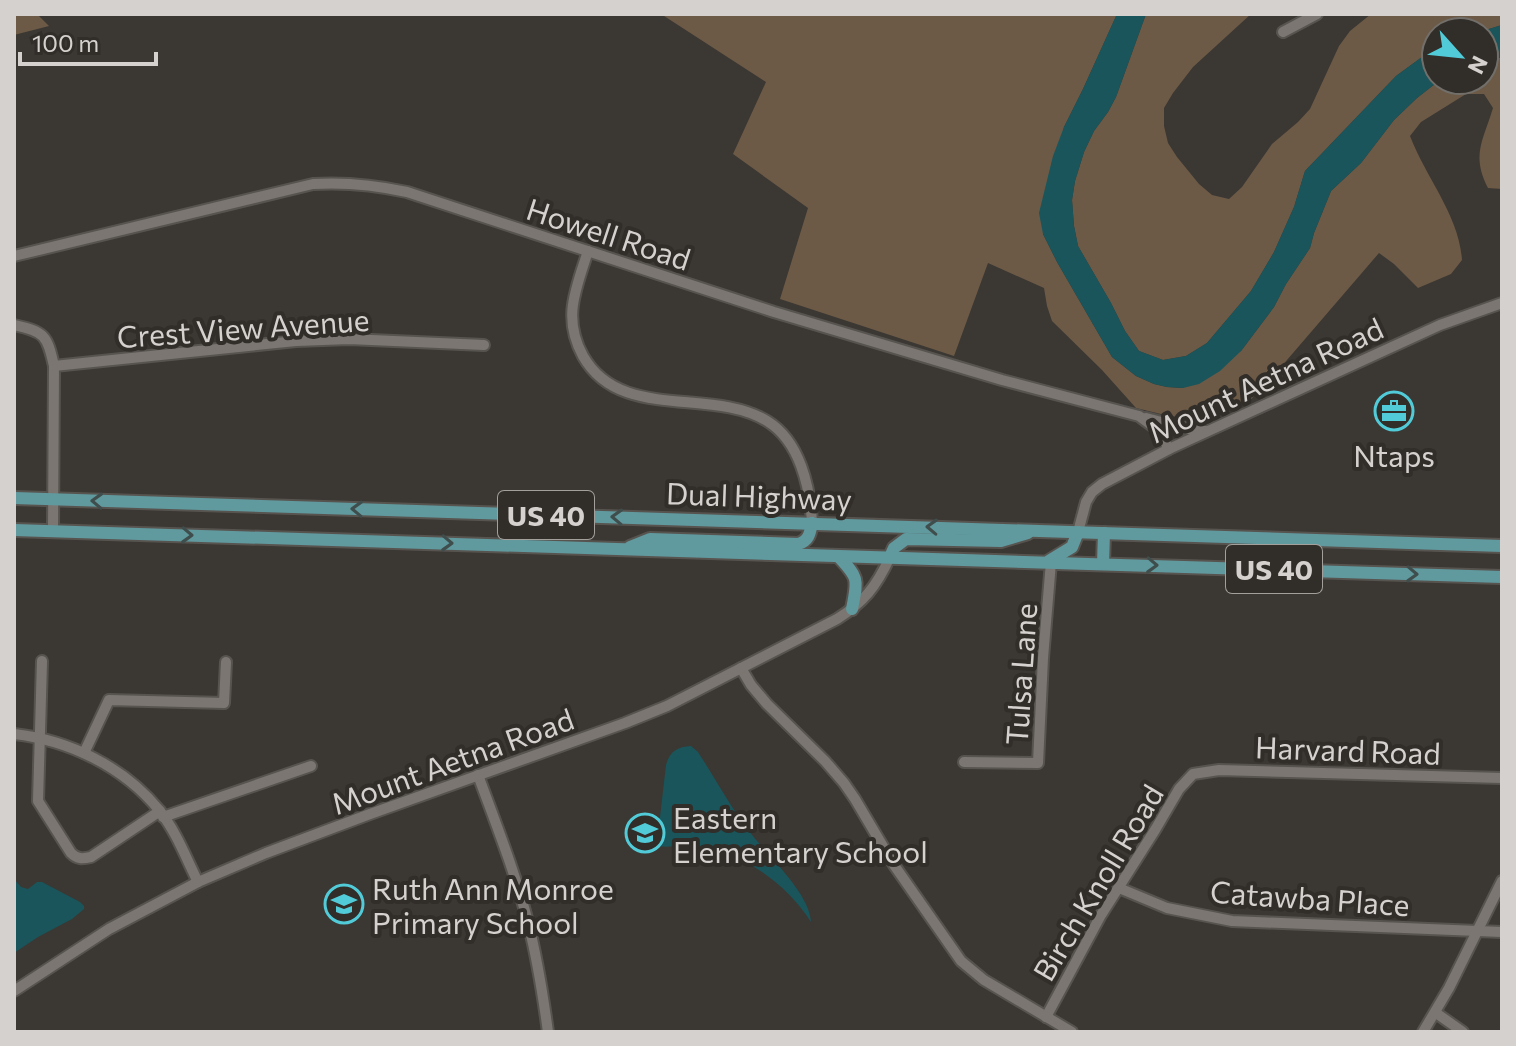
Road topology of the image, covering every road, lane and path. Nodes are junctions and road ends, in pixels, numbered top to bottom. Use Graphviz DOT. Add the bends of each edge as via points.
graph roads {
  1 [pos="1317,14"];
  2 [pos="1283,32"];
  3 [pos="588,251"];
  4 [pos="14,256"];
  5 [pos="1502,303"];
  6 [pos="14,325"];
  7 [pos="484,345"];
  8 [pos="54,366"];
  9 [pos="1139,416"];
  10 [pos="1207,432"];
  11 [pos="1169,449"];
  12 [pos="14,498"];
  13 [pos="54,499"];
  14 [pos="812,523"];
  15 [pos="14,530"];
  16 [pos="1038,530"];
  17 [pos="53,531"];
  18 [pos="1078,532"];
  19 [pos="1104,533"];
  20 [pos="1502,546"];
  21 [pos="626,549"];
  22 [pos="838,556"];
  23 [pos="890,557"];
  24 [pos="1049,562"];
  25 [pos="1103,564"];
  26 [pos="1502,577"];
  27 [pos="852,609"];
  28 [pos="42,661"];
  29 [pos="226,662"];
  30 [pos="741,668"];
  31 [pos="14,734"];
  32 [pos="39,737"];
  33 [pos="84,753"];
  34 [pos="964,762"];
  35 [pos="311,766"];
  36 [pos="1193,774"];
  37 [pos="478,775"];
  38 [pos="1502,778"];
  39 [pos="162,814"];
  40 [pos="1502,881"];
  41 [pos="198,882"];
  42 [pos="1119,888"];
  43 [pos="1478,931"];
  44 [pos="1502,932"];
  45 [pos="14,991"];
  46 [pos="1436,1013"];
  47 [pos="1046,1017"];
  48 [pos="548,1032"];
  49 [pos="1072,1032"];
  50 [pos="1423,1032"];
  51 [pos="1463,1032"];
  1 -- 2 [label="street"];
  3 -- 4 [label="street, Howell Road" via="407,192 337,182"];
  3 -- 9 [label="street, Howell Road" via="774,312"];
  3 -- 14 [label="street" via="571,320 587,364 627,392 724,407 765,420 796,455"];
  5 -- 10 [label="street, Mount Aetna Road" via="1440,325"];
  6 -- 8 [label="street" via="42,334"];
  7 -- 8 [label="street, Crest View Avenue" via="296,341"];
  8 -- 13 [label="street"];
  9 -- 10 [label="street, Howell Road"];
  9 -- 11 [label="street" via="1158,430"];
  10 -- 11 [label="street, Mount Aetna Road"];
  11 -- 18 [label="street, Mount Aetna Road" via="1092,492"];
  12 -- 13 [label="main road, Dual Highway / US 40"];
  14 -- 13 [label="main road, Dual Highway / US 40, one-way"];
  13 -- 17 [label="street"];
  16 -- 14 [label="main road, Dual Highway / US 40, one-way"];
  14 -- 21 [label="main road" via="808,538 798,544 650,539"];
  15 -- 17 [label="main road, Dual Highway / US 40"];
  16 -- 18 [label="main road, Dual Highway / US 40"];
  16 -- 23 [label="main road" via="1001,541 906,539"];
  17 -- 21 [label="main road, Dual Highway / US 40, one-way"];
  18 -- 19 [label="main road, Dual Highway / US 40"];
  18 -- 24 [label="main road" via="1072,547"];
  19 -- 20 [label="main road, Dual Highway / US 40"];
  19 -- 25 [label="main road"];
  21 -- 22 [label="main road, Dual Highway / US 40"];
  22 -- 23 [label="main road, Dual Highway / US 40"];
  22 -- 27 [label="main road" via="855,576"];
  23 -- 24 [label="main road, Dual Highway / US 40"];
  23 -- 27 [label="street, Mount Aetna Road" via="873,588"];
  24 -- 25 [label="main road, Dual Highway / US 40"];
  24 -- 34 [label="street, Tulsa Lane" via="1038,763"];
  25 -- 26 [label="main road, Dual Highway / US 40, one-way"];
  27 -- 30 [label="street, Mount Aetna Road"];
  28 -- 32 [label="street"];
  29 -- 33 [label="street" via="224,703 109,700"];
  30 -- 37 [label="street, Mount Aetna Road" via="667,706"];
  30 -- 47 [label="street" via="767,704 844,783 961,961"];
  31 -- 32 [label="street"];
  32 -- 33 [label="street"];
  32 -- 39 [label="street" via="38,801 76,857 91,857"];
  33 -- 39 [label="street" via="128,781"];
  35 -- 39 [label="street"];
  36 -- 38 [label="street, Harvard Road" via="1219,770"];
  36 -- 42 [label="street, Birch Knoll Road"];
  37 -- 41 [label="street, Mount Aetna Road"];
  37 -- 48 [label="street" via="528,922"];
  39 -- 41 [label="street"];
  40 -- 43 [label="street"];
  41 -- 45 [label="street, Mount Aetna Road" via="109,929"];
  42 -- 43 [label="street, Catawba Place" via="1167,908 1232,921"];
  42 -- 47 [label="street, Birch Knoll Road"];
  43 -- 44 [label="street, Catawba Place"];
  43 -- 46 [label="street"];
  46 -- 50 [label="street"];
  46 -- 51 [label="street"];
  47 -- 49 [label="street"];
}
